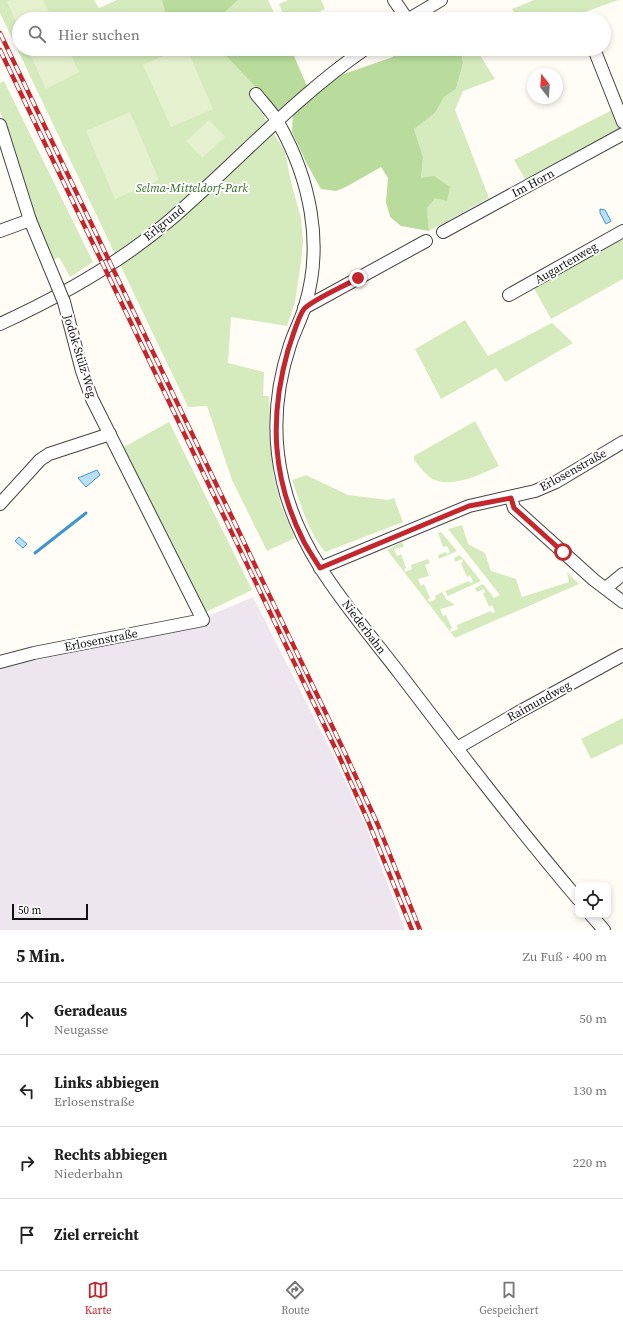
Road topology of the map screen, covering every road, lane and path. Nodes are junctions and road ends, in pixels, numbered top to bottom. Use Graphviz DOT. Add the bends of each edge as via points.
graph roads {
  1 [pos="394,0"];
  2 [pos="441,0"];
  3 [pos="403,12"];
  4 [pos="420,12"];
  5 [pos="356,56"];
  6 [pos="597,56"];
  7 [pos="256,94"];
  8 [pos="278,122"];
  9 [pos="623,122"];
  10 [pos="0,125"];
  11 [pos="623,134"];
  12 [pos="30,220"];
  13 [pos="0,231"];
  14 [pos="623,231"];
  15 [pos="443,232"];
  16 [pos="426,241"];
  17 [pos="509,295"];
  18 [pos="304,308"];
  19 [pos="0,324"];
  20 [pos="110,434"];
  21 [pos="623,442"];
  22 [pos="511,498"];
  23 [pos="0,504"];
  24 [pos="320,568"];
  25 [pos="623,574"];
  26 [pos="606,588"];
  27 [pos="623,602"];
  28 [pos="203,620"];
  29 [pos="623,655"];
  30 [pos="0,662"];
  31 [pos="457,748"];
  32 [pos="575,895"];
  33 [pos="594,918"];
  34 [pos="604,930"];
  1 -- 3 [label="street"];
  2 -- 4 [label="street"];
  5 -- 8 [label="street, Erlgrund" via="322,82"];
  6 -- 9 [label="street"];
  7 -- 8 [label="street, Niederbahn"];
  8 -- 18 [label="street, Niederbahn" via="305,181 311,215 313,261"];
  8 -- 19 [label="street, Erlgrund" via="169,221 124,254 42,305"];
  10 -- 12 [label="street, Jodok-Stülz-Weg"];
  11 -- 15 [label="street, Im Horn"];
  12 -- 13 [label="street"];
  12 -- 20 [label="street, Jodok-Stülz-Weg, bridge" via="64,302 92,399"];
  14 -- 17 [label="street, Augartenweg"];
  16 -- 18 [label="street"];
  18 -- 24 [label="street, Niederbahn" via="282,371 277,402 276,437 282,482 288,504 305,544"];
  20 -- 23 [label="street" via="49,454 40,460"];
  20 -- 28 [label="street, Jodok-Stülz-Weg"];
  21 -- 22 [label="street, Erlosenstraße" via="556,482"];
  22 -- 24 [label="street, Erlosenstraße" via="458,510"];
  22 -- 26 [label="street" via="514,508"];
  24 -- 31 [label="street, Niederbahn"];
  25 -- 26 [label="street"];
  26 -- 27 [label="street"];
  28 -- 30 [label="street, Erlosenstraße"];
  29 -- 31 [label="street, Raimundweg"];
  31 -- 32 [label="street, Niederbahn"];
  33 -- 34 [label="street"];
}
